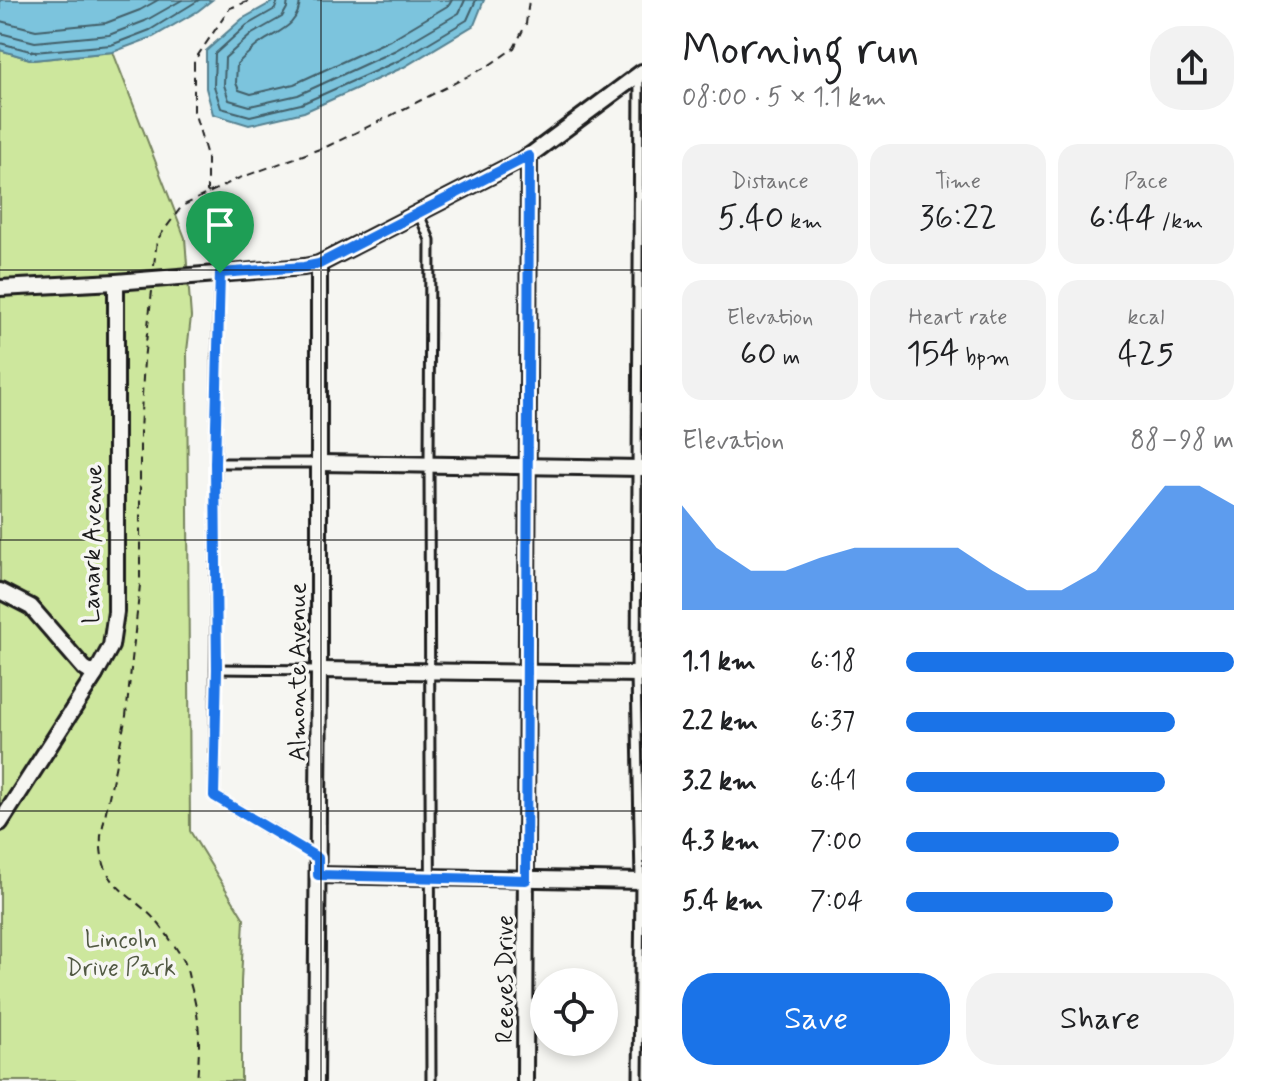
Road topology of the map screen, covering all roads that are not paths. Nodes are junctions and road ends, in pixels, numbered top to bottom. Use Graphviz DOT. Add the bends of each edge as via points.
graph roads {
  1 [pos="641,73"];
  2 [pos="529,156"];
  3 [pos="418,212"];
  4 [pos="319,264"];
  5 [pos="220,273"];
  6 [pos="116,282"];
  7 [pos="0,288"];
  8 [pos="215,463"];
  9 [pos="319,463"];
  10 [pos="429,464"];
  11 [pos="528,466"];
  12 [pos="640,468"];
  13 [pos="0,591"];
  14 [pos="217,669"];
  15 [pos="319,670"];
  16 [pos="430,672"];
  17 [pos="527,673"];
  18 [pos="639,674"];
  19 [pos="95,675"];
  20 [pos="0,823"];
  21 [pos="318,858"];
  22 [pos="318,875"];
  23 [pos="431,878"];
  24 [pos="526,880"];
  25 [pos="641,881"];
  26 [pos="316,1081"];
  27 [pos="431,1081"];
  28 [pos="525,1081"];
  29 [pos="638,1081"];
  1 -- 2 [label="street"];
  1 -- 12 [label="lane"];
  2 -- 3 [label="street"];
  2 -- 11 [label="street, Reeves Drive"];
  3 -- 4 [label="street"];
  3 -- 10 [label="lane" via="430,240"];
  4 -- 5 [label="street"];
  4 -- 9 [label="street, Almonte Avenue"];
  5 -- 6 [label="street"];
  5 -- 8 [label="lane"];
  6 -- 7 [label="street"];
  6 -- 19 [label="street, Lanark Avenue" via="116,612 111,646"];
  8 -- 9 [label="lane"];
  8 -- 14 [label="lane"];
  9 -- 10 [label="street"];
  9 -- 15 [label="street, Almonte Avenue"];
  10 -- 11 [label="street"];
  10 -- 16 [label="lane"];
  11 -- 12 [label="street"];
  11 -- 17 [label="street, Reeves Drive"];
  12 -- 18 [label="lane"];
  13 -- 19 [label="street" via="31,607"];
  14 -- 15 [label="lane"];
  14 -- 21 [label="lane" via="214,796"];
  15 -- 16 [label="street"];
  15 -- 21 [label="street, Almonte Avenue"];
  16 -- 17 [label="street"];
  16 -- 23 [label="lane"];
  17 -- 18 [label="street"];
  17 -- 24 [label="street, Reeves Drive"];
  18 -- 25 [label="lane"];
  19 -- 20 [label="street, Lanark Avenue"];
  21 -- 22 [label="street, Almonte Avenue"];
  22 -- 23 [label="street"];
  22 -- 26 [label="street, Almonte Avenue"];
  23 -- 24 [label="street"];
  23 -- 27 [label="lane"];
  24 -- 25 [label="street"];
  24 -- 28 [label="street, Reeves Drive"];
  25 -- 29 [label="lane"];
}
